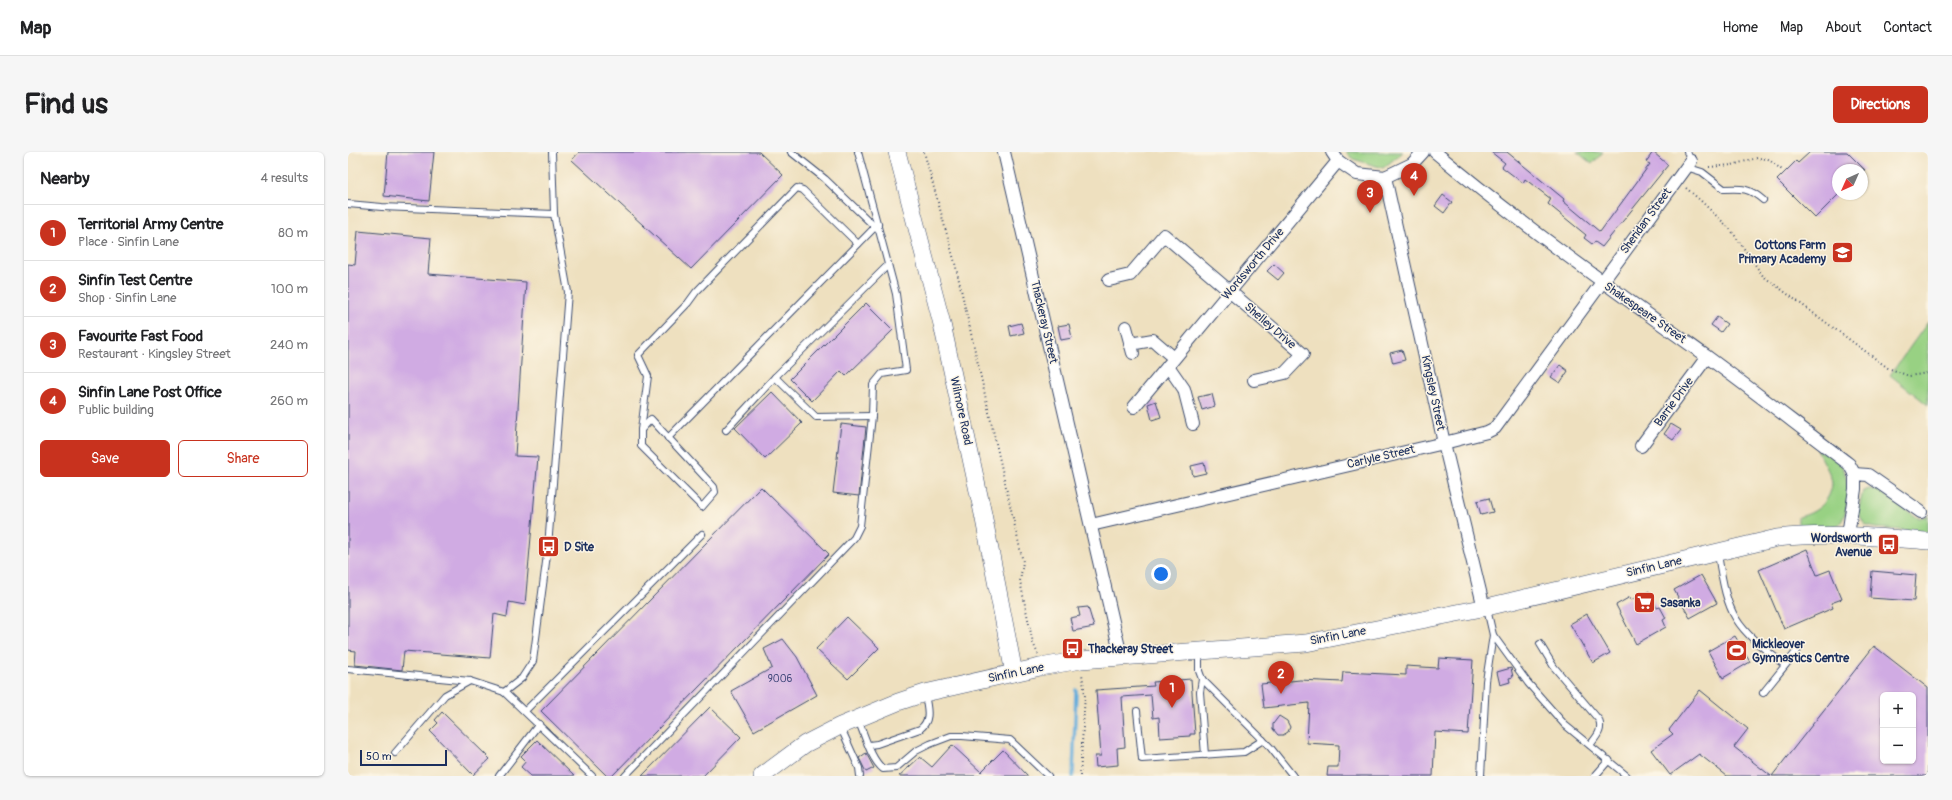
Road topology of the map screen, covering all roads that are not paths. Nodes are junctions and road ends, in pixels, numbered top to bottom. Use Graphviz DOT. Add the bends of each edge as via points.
graph roads {
  1 [pos="552,152"];
  2 [pos="791,152"];
  3 [pos="858,152"];
  4 [pos="897,152"];
  5 [pos="1004,152"];
  6 [pos="1423,152"];
  7 [pos="1435,152"];
  8 [pos="1335,157"];
  9 [pos="1688,160"];
  10 [pos="1385,177"];
  11 [pos="1763,200"];
  12 [pos="348,204"];
  13 [pos="554,214"];
  14 [pos="876,226"];
  15 [pos="858,244"];
  16 [pos="888,265"];
  17 [pos="1110,280"];
  18 [pos="1601,282"];
  19 [pos="1230,291"];
  20 [pos="1126,327"];
  21 [pos="1707,357"];
  22 [pos="1171,362"];
  23 [pos="775,377"];
  24 [pos="1254,380"];
  25 [pos="1134,407"];
  26 [pos="872,416"];
  27 [pos="1193,424"];
  28 [pos="641,430"];
  29 [pos="726,430"];
  30 [pos="668,438"];
  31 [pos="1444,443"];
  32 [pos="1641,446"];
  33 [pos="1854,474"];
  34 [pos="1921,512"];
  35 [pos="1091,525"];
  36 [pos="702,534"];
  37 [pos="1848,535"];
  38 [pos="1928,542"];
  39 [pos="1718,552"];
  40 [pos="1485,608"];
  41 [pos="1493,635"];
  42 [pos="1540,644"];
  43 [pos="1800,647"];
  44 [pos="1199,651"];
  45 [pos="1121,656"];
  46 [pos="1786,665"];
  47 [pos="348,669"];
  48 [pos="1014,673"];
  49 [pos="1202,679"];
  50 [pos="470,681"];
  51 [pos="504,692"];
  52 [pos="1763,692"];
  53 [pos="925,693"];
  54 [pos="525,711"];
  55 [pos="1137,711"];
  56 [pos="857,717"];
  57 [pos="539,724"];
  58 [pos="840,726"];
  59 [pos="1263,740"];
  60 [pos="869,745"];
  61 [pos="1590,745"];
  62 [pos="395,753"];
  63 [pos="1205,755"];
  64 [pos="1609,760"];
  65 [pos="499,776"];
  66 [pos="592,776"];
  67 [pos="625,776"];
  68 [pos="762,776"];
  69 [pos="860,776"];
  70 [pos="1048,776"];
  71 [pos="1293,776"];
  72 [pos="1481,776"];
  73 [pos="1595,776"];
  74 [pos="1627,776"];
  1 -- 13 [label="lane"];
  2 -- 14 [label="lane"];
  3 -- 14 [label="lane"];
  4 -- 48 [label="street, Wilmore Road" via="943,332 984,514"];
  5 -- 35 [label="street, Thackeray Street"];
  6 -- 10 [label="street" via="1412,164"];
  7 -- 18 [label="street, Shakespeare Street"];
  8 -- 10 [label="street" via="1357,174"];
  8 -- 19 [label="street, Wordsworth Drive"];
  9 -- 11 [label="lane" via="1724,189 1739,188 1752,191"];
  9 -- 18 [label="street, Sheridan Street"];
  10 -- 31 [label="street, Kingsley Street"];
  12 -- 13 [label="lane"];
  13 -- 51 [label="lane" via="568,292 548,547 533,661 522,678"];
  14 -- 15 [label="lane"];
  14 -- 16 [label="lane"];
  15 -- 28 [label="lane" via="803,190 797,188 638,355 648,376"];
  15 -- 30 [label="lane"];
  16 -- 23 [label="lane"];
  16 -- 26 [label="lane" via="896,294 906,370 882,374 873,385"];
  17 -- 19 [label="street, Shelley Drive" via="1130,275 1164,235"];
  18 -- 21 [label="street, Shakespeare Street"];
  18 -- 31 [label="street, Carlyle Street" via="1495,428"];
  19 -- 22 [label="street, Wordsworth Drive"];
  19 -- 24 [label="street, Shelley Drive" via="1303,354 1285,373"];
  20 -- 22 [label="street" via="1132,348 1153,340"];
  21 -- 32 [label="street, Barrie Drive"];
  21 -- 33 [label="street, Shakespeare Street" via="1849,464"];
  22 -- 25 [label="street, Wordsworth Drive"];
  22 -- 27 [label="street" via="1184,390"];
  23 -- 26 [label="lane" via="816,417"];
  23 -- 29 [label="lane"];
  26 -- 67 [label="lane" via="860,526 854,538"];
  28 -- 30 [label="lane" via="650,419"];
  28 -- 30 [label="lane" via="641,446 702,507 715,489"];
  31 -- 35 [label="street, Carlyle Street"];
  31 -- 40 [label="street, Kingsley Street"];
  33 -- 34 [label="street" via="1868,475"];
  33 -- 37 [label="street" via="1855,489"];
  35 -- 45 [label="street, Thackeray Street"];
  36 -- 54 [label="lane"];
  37 -- 38 [label="street, Sinfin Lane"];
  37 -- 39 [label="street, Sinfin Lane" via="1777,538"];
  39 -- 40 [label="street, Sinfin Lane"];
  39 -- 46 [label="lane" via="1724,589 1732,615 1754,641"];
  40 -- 41 [label="lane"];
  40 -- 44 [label="street, Sinfin Lane" via="1306,643"];
  41 -- 61 [label="lane" via="1528,683 1565,725"];
  41 -- 72 [label="lane" via="1486,681"];
  42 -- 61 [label="lane" via="1554,667 1600,720 1599,732"];
  43 -- 46 [label="lane"];
  44 -- 45 [label="street, Sinfin Lane"];
  44 -- 49 [label="lane" via="1199,671"];
  45 -- 48 [label="street, Sinfin Lane" via="1081,660"];
  46 -- 52 [label="lane"];
  47 -- 50 [label="lane"];
  48 -- 53 [label="street, Sinfin Lane"];
  49 -- 59 [label="lane"];
  49 -- 63 [label="lane" via="1200,692"];
  50 -- 51 [label="lane"];
  50 -- 62 [label="lane" via="445,695"];
  51 -- 54 [label="lane"];
  53 -- 56 [label="street, Sinfin Lane"];
  53 -- 60 [label="lane" via="928,721 925,725 920,729"];
  54 -- 57 [label="lane"];
  55 -- 63 [label="lane" via="1142,759"];
  56 -- 58 [label="street, Sinfin Lane"];
  56 -- 60 [label="lane"];
  57 -- 65 [label="lane"];
  57 -- 66 [label="lane"];
  58 -- 68 [label="street, Sinfin Lane" via="805,744"];
  58 -- 69 [label="lane" via="859,768"];
  59 -- 63 [label="lane" via="1244,752"];
  59 -- 71 [label="lane"];
  60 -- 70 [label="lane" via="879,766 890,769 896,768 916,751 951,736 1010,740"];
  61 -- 64 [label="lane"];
  64 -- 73 [label="lane"];
  64 -- 74 [label="lane"];
}
